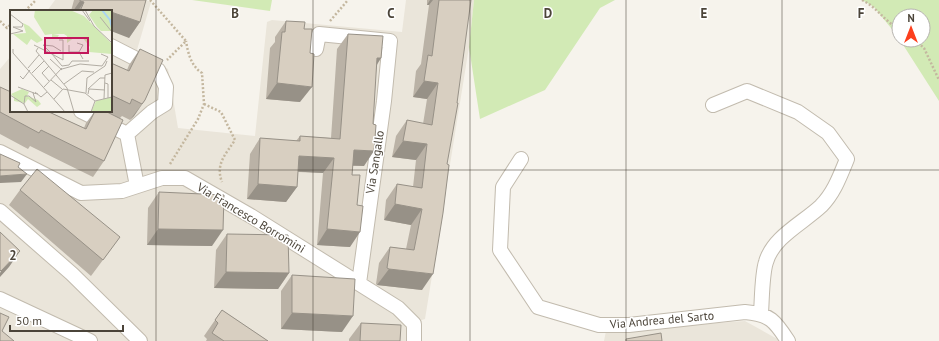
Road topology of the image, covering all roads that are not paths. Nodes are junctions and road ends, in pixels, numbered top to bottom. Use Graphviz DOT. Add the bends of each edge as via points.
graph roads {
  1 [pos="112,47"];
  2 [pos="316,49"];
  3 [pos="713,105"];
  4 [pos="83,112"];
  5 [pos="127,134"];
  6 [pos="0,152"];
  7 [pos="520,159"];
  8 [pos="137,186"];
  9 [pos="0,211"];
  10 [pos="358,283"];
  11 [pos="0,299"];
  12 [pos="761,313"];
  13 [pos="90,341"];
  14 [pos="140,341"];
  15 [pos="414,341"];
  16 [pos="788,341"];
  1 -- 5 [label="street" via="158,70 166,87 165,104"];
  2 -- 10 [label="street, Via Sangallo" via="319,34 390,41"];
  3 -- 12 [label="street" via="747,91 798,112 828,132 847,159 837,185 822,205 802,224 780,238 766,261"];
  4 -- 5 [label="street"];
  5 -- 8 [label="street"];
  6 -- 8 [label="street, Via Francesco Borromini" via="81,193 122,191"];
  7 -- 12 [label="street, Via Andrea del Sarto" via="503,187 500,250 538,308 599,325 629,325 745,312"];
  8 -- 10 [label="street, Via Francesco Borromini" via="164,178 185,178"];
  9 -- 14 [label="street" via="72,274"];
  10 -- 15 [label="street" via="398,308 414,324"];
  11 -- 13 [label="street"];
  12 -- 16 [label="street" via="777,325"];
}
